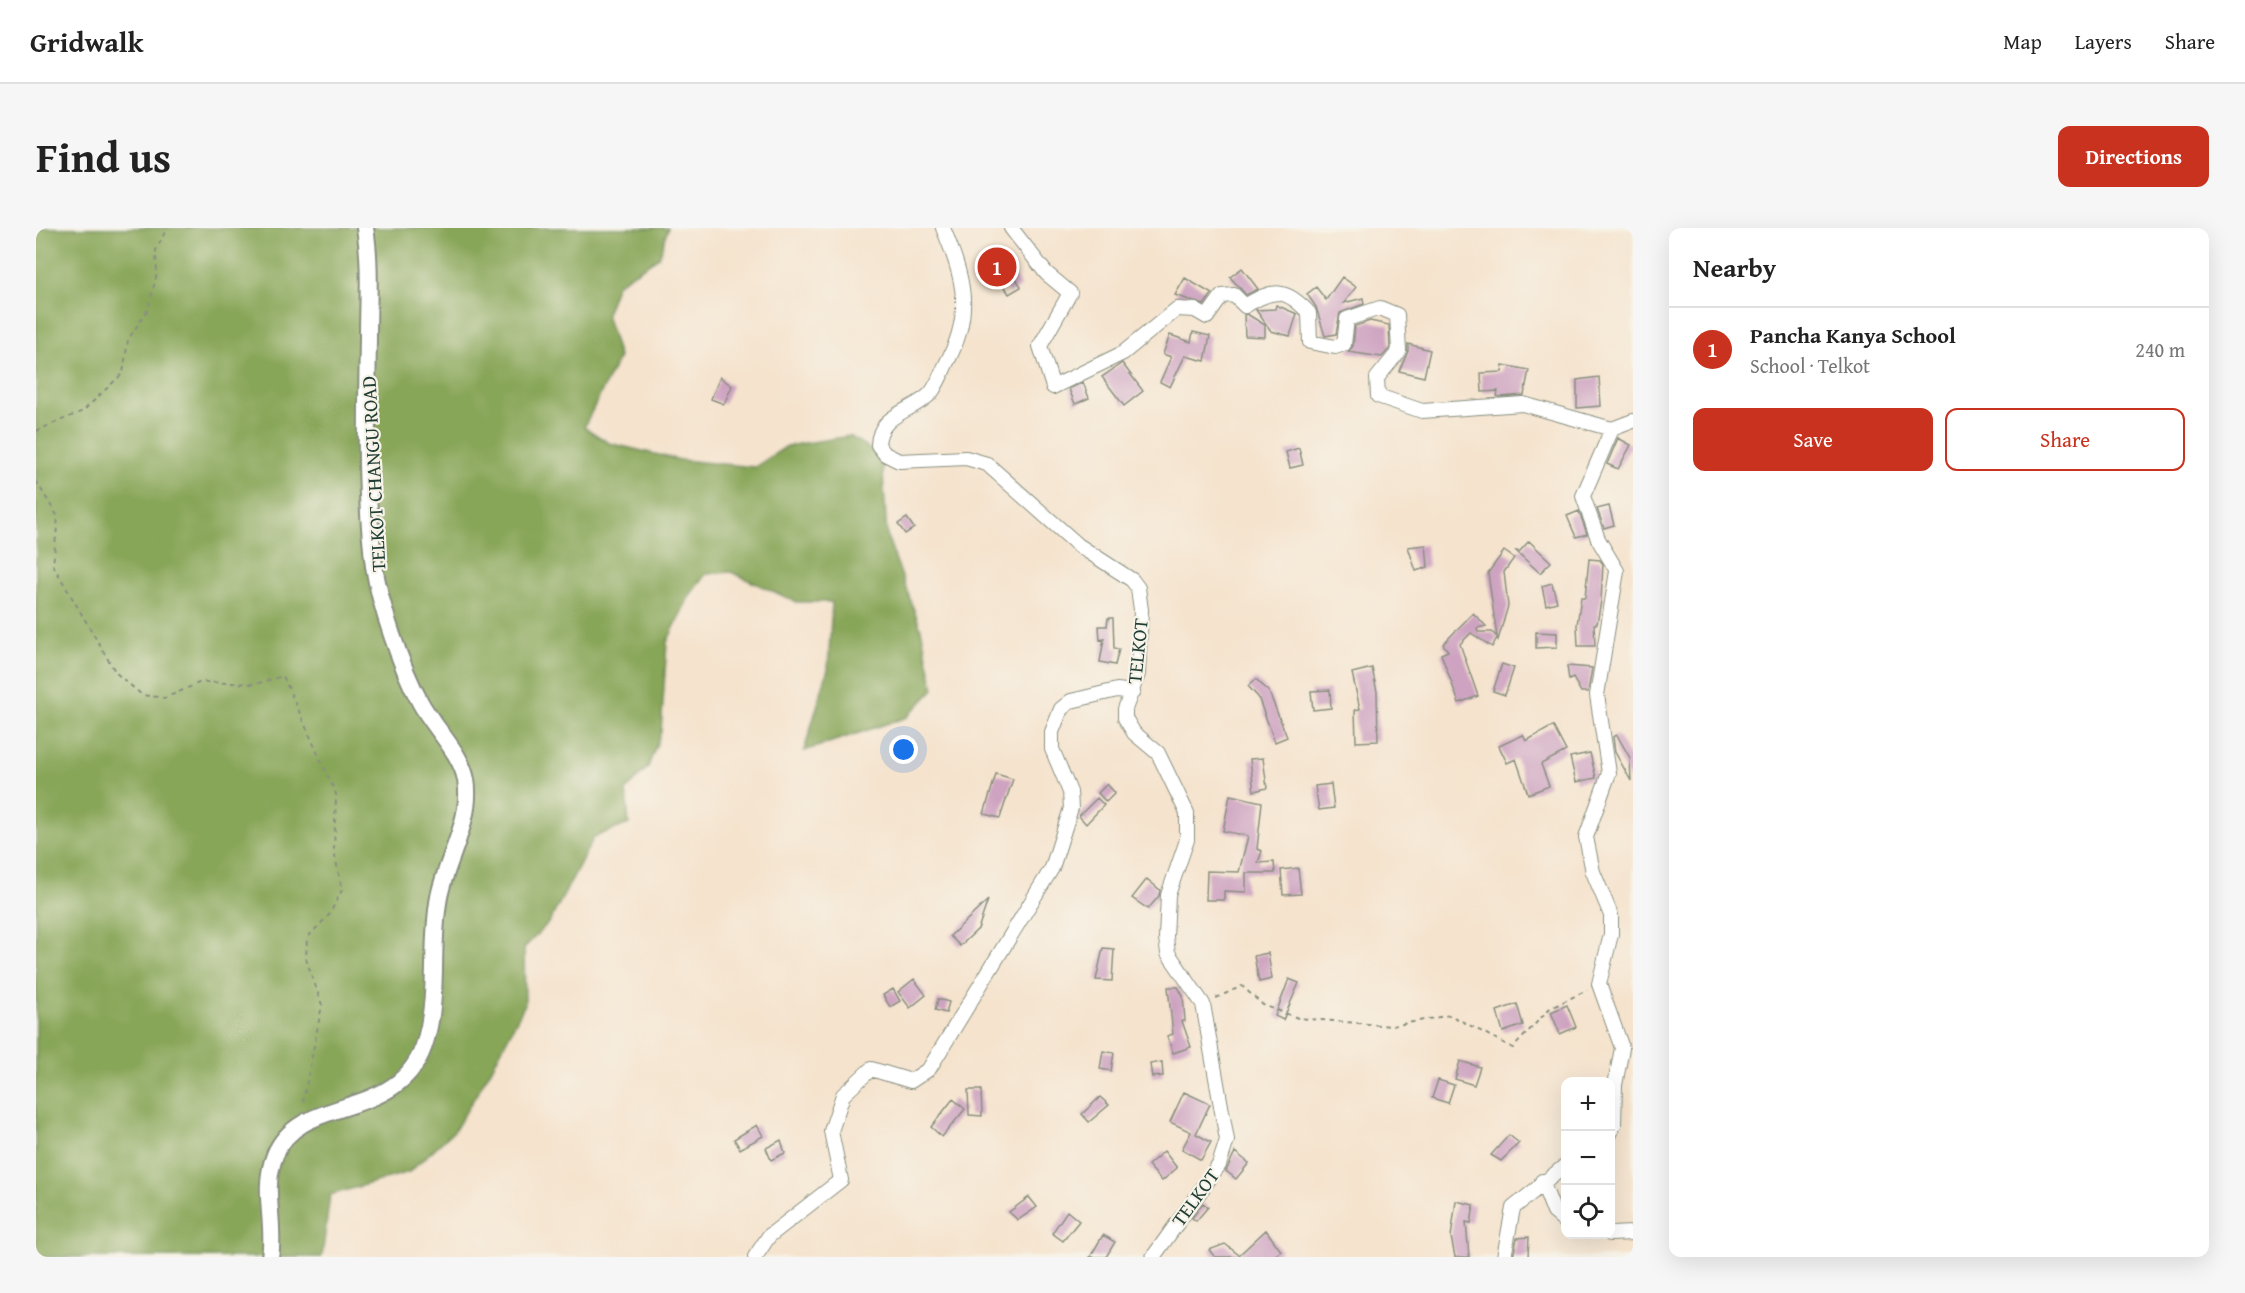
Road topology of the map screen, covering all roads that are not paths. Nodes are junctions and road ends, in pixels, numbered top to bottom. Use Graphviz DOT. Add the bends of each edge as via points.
graph roads {
  1 [pos="365,228"];
  2 [pos="943,228"];
  3 [pos="1011,228"];
  4 [pos="1633,422"];
  5 [pos="1612,429"];
  6 [pos="1133,692"];
  7 [pos="1612,1131"];
  8 [pos="1561,1168"];
  9 [pos="1542,1181"];
  10 [pos="1561,1218"];
  11 [pos="1633,1233"];
  12 [pos="1615,1234"];
  13 [pos="270,1257"];
  14 [pos="755,1257"];
  15 [pos="1153,1257"];
  16 [pos="1504,1257"];
  1 -- 13 [label="street, TELKOT CHANGU ROAD" via="374,566 386,614 419,701 462,767 466,802 439,897 434,1001 418,1061 403,1081 384,1093 295,1129 282,1141 268,1179 267,1204 273,1239"];
  2 -- 6 [label="street, TELKOT" via="959,266 965,298 963,325 931,393 885,423 878,434 878,445 885,454 899,460 966,458 987,464 1078,545 1132,580 1138,588 1141,610 1138,674"];
  3 -- 5 [label="street" via="1047,273 1070,293 1040,346 1053,387 1123,353 1177,309 1195,310 1207,317 1222,296 1234,295 1245,306 1272,292 1293,296 1309,313 1310,342 1335,347 1344,344 1347,319 1380,308 1398,315 1400,351 1377,378 1378,396 1422,411 1523,404"];
  4 -- 5 [label="street"];
  5 -- 7 [label="street" via="1583,496 1598,539 1617,571 1597,695 1608,773 1586,837 1593,872 1611,915 1611,934 1599,984 1622,1048"];
  6 -- 14 [label="street" via="1117,690 1071,701 1061,709 1052,732 1052,749 1070,792 1071,808 1052,868 929,1069 911,1081 871,1069 843,1095 831,1131 841,1180 769,1236"];
  6 -- 15 [label="street, TELKOT" via="1125,709 1128,726 1158,753 1187,813 1187,840 1168,895 1166,938 1168,953 1203,1005 1227,1140 1219,1165"];
  8 -- 9 [label="street"];
  9 -- 10 [label="street" via="1554,1212"];
  9 -- 16 [label="street" via="1513,1208"];
  11 -- 12 [label="street"];
}
